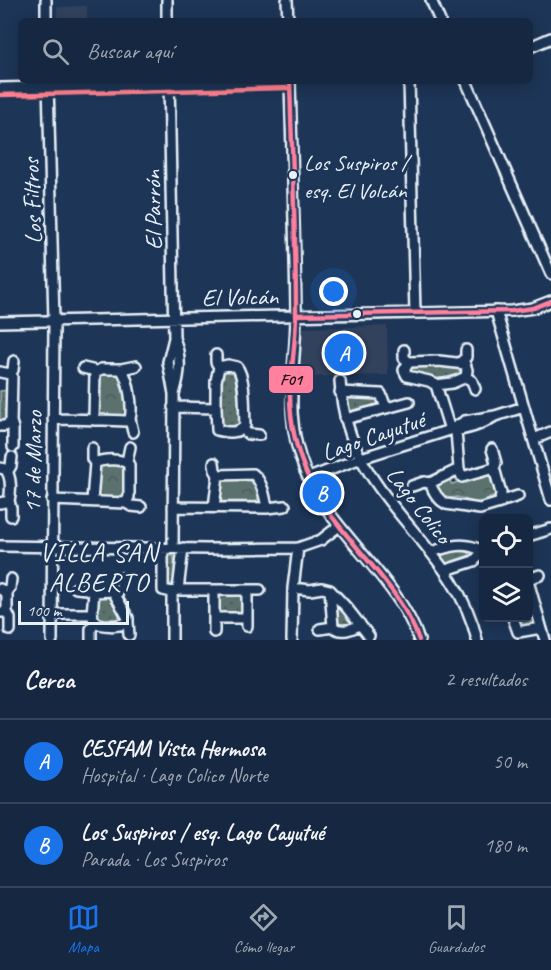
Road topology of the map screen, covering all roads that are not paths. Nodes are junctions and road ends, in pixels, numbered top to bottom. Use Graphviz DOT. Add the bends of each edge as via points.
graph roads {
  1 [pos="46,0"];
  2 [pos="167,0"];
  3 [pos="287,0"];
  4 [pos="431,0"];
  5 [pos="46,18"];
  6 [pos="167,18"];
  7 [pos="288,18"];
  8 [pos="439,18"];
  9 [pos="551,38"];
  10 [pos="533,46"];
  11 [pos="48,84"];
  12 [pos="169,84"];
  13 [pos="290,84"];
  14 [pos="409,84"];
  15 [pos="467,84"];
  16 [pos="0,88"];
  17 [pos="551,274"];
  18 [pos="551,301"];
  19 [pos="496,311"];
  20 [pos="415,313"];
  21 [pos="296,315"];
  22 [pos="175,318"];
  23 [pos="54,321"];
  24 [pos="0,322"];
  25 [pos="404,350"];
  26 [pos="466,350"];
  27 [pos="216,355"];
  28 [pos="14,361"];
  29 [pos="409,362"];
  30 [pos="461,362"];
  31 [pos="136,366"];
  32 [pos="219,367"];
  33 [pos="83,368"];
  34 [pos="121,369"];
  35 [pos="96,371"];
  36 [pos="0,372"];
  37 [pos="10,374"];
  38 [pos="466,377"];
  39 [pos="340,381"];
  40 [pos="436,385"];
  41 [pos="475,389"];
  42 [pos="340,392"];
  43 [pos="409,402"];
  44 [pos="173,407"];
  45 [pos="524,407"];
  46 [pos="216,408"];
  47 [pos="386,408"];
  48 [pos="53,418"];
  49 [pos="129,419"];
  50 [pos="345,419"];
  51 [pos="94,420"];
  52 [pos="11,422"];
  53 [pos="0,426"];
  54 [pos="243,429"];
  55 [pos="217,430"];
  56 [pos="453,430"];
  57 [pos="133,432"];
  58 [pos="551,432"];
  59 [pos="206,434"];
  60 [pos="259,435"];
  61 [pos="534,440"];
  62 [pos="14,447"];
  63 [pos="130,447"];
  64 [pos="92,448"];
  65 [pos="492,449"];
  66 [pos="12,457"];
  67 [pos="361,458"];
  68 [pos="127,462"];
  69 [pos="214,463"];
  70 [pos="95,464"];
  71 [pos="494,468"];
  72 [pos="459,469"];
  73 [pos="4,470"];
  74 [pos="218,475"];
  75 [pos="309,478"];
  76 [pos="430,483"];
  77 [pos="412,486"];
  78 [pos="519,496"];
  79 [pos="502,498"];
  80 [pos="52,500"];
  81 [pos="551,500"];
  82 [pos="92,501"];
  83 [pos="4,502"];
  84 [pos="126,503"];
  85 [pos="285,506"];
  86 [pos="141,507"];
  87 [pos="173,507"];
  88 [pos="214,507"];
  89 [pos="267,508"];
  90 [pos="11,516"];
  91 [pos="339,526"];
  92 [pos="551,529"];
  93 [pos="533,534"];
  94 [pos="0,546"];
  95 [pos="52,546"];
  96 [pos="168,548"];
  97 [pos="183,548"];
  98 [pos="298,548"];
  99 [pos="479,549"];
  100 [pos="432,552"];
  101 [pos="479,555"];
  102 [pos="446,570"];
  103 [pos="540,575"];
  104 [pos="121,578"];
  105 [pos="533,578"];
  106 [pos="10,579"];
  107 [pos="76,588"];
  108 [pos="293,588"];
  109 [pos="214,590"];
  110 [pos="247,590"];
  111 [pos="260,590"];
  112 [pos="330,590"];
  113 [pos="3,591"];
  114 [pos="175,591"];
  115 [pos="94,592"];
  116 [pos="116,595"];
  117 [pos="533,598"];
  118 [pos="3,612"];
  119 [pos="52,614"];
  120 [pos="93,618"];
  121 [pos="214,618"];
  122 [pos="128,622"];
  123 [pos="360,624"];
  124 [pos="333,627"];
  125 [pos="541,628"];
  126 [pos="320,629"];
  127 [pos="10,630"];
  128 [pos="214,632"];
  129 [pos="129,635"];
  130 [pos="369,636"];
  131 [pos="515,636"];
  132 [pos="52,640"];
  133 [pos="91,640"];
  134 [pos="172,640"];
  135 [pos="292,640"];
  136 [pos="419,640"];
  137 [pos="477,640"];
  138 [pos="545,640"];
  1 -- 5 [label="street"];
  2 -- 6 [label="street"];
  3 -- 7 [label="street"];
  4 -- 8 [label="street"];
  9 -- 10 [label="street"];
  11 -- 16 [label="street"];
  11 -- 23 [label="street, Los Filtros"];
  12 -- 22 [label="street, El Parrón"];
  13 -- 21 [label="street"];
  14 -- 20 [label="street"];
  15 -- 17 [label="street"];
  18 -- 19 [label="street, El Volcán" via="527,309"];
  19 -- 20 [label="street, El Volcán"];
  19 -- 45 [label="street"];
  20 -- 21 [label="street, El Volcán"];
  21 -- 22 [label="street, El Volcán"];
  21 -- 75 [label="street" via="291,412 294,436"];
  22 -- 23 [label="street, El Volcán"];
  22 -- 44 [label="street, El Parrón" via="168,362"];
  23 -- 24 [label="street, El Volcán"];
  23 -- 48 [label="street, 17 de Marzo"];
  25 -- 29 [label="street" via="404,358"];
  26 -- 30 [label="street"];
  27 -- 32 [label="street"];
  28 -- 37 [label="street"];
  29 -- 30 [label="street"];
  29 -- 40 [label="street" via="404,370 407,376"];
  30 -- 38 [label="street" via="465,364"];
  31 -- 34 [label="street"];
  32 -- 46 [label="street"];
  32 -- 54 [label="street" via="237,367 241,373"];
  33 -- 35 [label="street"];
  34 -- 35 [label="street"];
  34 -- 49 [label="street" via="131,400"];
  35 -- 51 [label="street"];
  36 -- 37 [label="street"];
  37 -- 52 [label="street"];
  38 -- 40 [label="street"];
  38 -- 41 [label="street"];
  39 -- 42 [label="street, Lago Colico"];
  40 -- 56 [label="street"];
  42 -- 47 [label="street" via="381,394"];
  42 -- 50 [label="street, Lago Colico"];
  43 -- 47 [label="street"];
  44 -- 46 [label="street"];
  44 -- 87 [label="street, El Parrón"];
  45 -- 56 [label="street, Lago Cayutué" via="465,420"];
  45 -- 61 [label="street"];
  46 -- 55 [label="street"];
  47 -- 50 [label="street"];
  48 -- 51 [label="street"];
  48 -- 80 [label="street, 17 de Marzo"];
  49 -- 51 [label="street"];
  49 -- 57 [label="street"];
  50 -- 67 [label="street, Lago Colico"];
  52 -- 53 [label="street"];
  52 -- 62 [label="street"];
  54 -- 55 [label="street"];
  54 -- 60 [label="street"];
  55 -- 59 [label="street"];
  56 -- 67 [label="street, Lago Cayutué"];
  56 -- 72 [label="street"];
  58 -- 61 [label="street"];
  61 -- 81 [label="street"];
  63 -- 68 [label="street"];
  64 -- 70 [label="street"];
  65 -- 71 [label="street"];
  66 -- 73 [label="street" via="11,466"];
  67 -- 75 [label="street, Lago Cayutué"];
  67 -- 100 [label="street, Lago Colico" via="381,490"];
  68 -- 70 [label="street"];
  68 -- 84 [label="street"];
  69 -- 74 [label="street"];
  70 -- 82 [label="street"];
  71 -- 72 [label="street" via="462,477"];
  71 -- 79 [label="street"];
  72 -- 76 [label="street"];
  73 -- 83 [label="street" via="10,496"];
  74 -- 88 [label="street"];
  74 -- 89 [label="street" via="261,475"];
  75 -- 91 [label="street"];
  76 -- 77 [label="street"];
  76 -- 79 [label="street" via="446,504 480,508 500,503"];
  78 -- 79 [label="street"];
  80 -- 82 [label="street"];
  80 -- 95 [label="street, 17 de Marzo"];
  82 -- 84 [label="street"];
  83 -- 90 [label="street" via="11,508"];
  84 -- 86 [label="street"];
  85 -- 89 [label="street"];
  87 -- 88 [label="street"];
  87 -- 96 [label="street, El Parrón"];
  88 -- 89 [label="street"];
  91 -- 98 [label="street" via="321,540"];
  91 -- 136 [label="street" via="398,600"];
  92 -- 93 [label="street"];
  94 -- 95 [label="street"];
  95 -- 96 [label="street"];
  95 -- 119 [label="street, 17 de Marzo"];
  96 -- 97 [label="street"];
  96 -- 114 [label="street, El Parrón" via="163,590"];
  97 -- 98 [label="street"];
  97 -- 114 [label="street, El Parrón"];
  98 -- 108 [label="street"];
  99 -- 100 [label="street" via="467,544"];
  100 -- 102 [label="street, Lago Colico"];
  101 -- 102 [label="street" via="474,561"];
  102 -- 137 [label="street, Lago Colico" via="464,601"];
  103 -- 105 [label="street"];
  104 -- 116 [label="street"];
  106 -- 113 [label="street" via="10,588"];
  107 -- 115 [label="street"];
  108 -- 112 [label="street"];
  108 -- 135 [label="street"];
  109 -- 110 [label="street"];
  109 -- 114 [label="street"];
  109 -- 121 [label="street"];
  110 -- 111 [label="street"];
  110 -- 121 [label="street" via="247,622"];
  112 -- 123 [label="street"];
  112 -- 124 [label="street"];
  113 -- 118 [label="street"];
  114 -- 134 [label="street, El Parrón"];
  115 -- 116 [label="street" via="107,590"];
  115 -- 120 [label="street"];
  116 -- 122 [label="street"];
  117 -- 125 [label="street"];
  118 -- 127 [label="street" via="10,618"];
  119 -- 120 [label="street"];
  119 -- 132 [label="street, 17 de Marzo"];
  120 -- 122 [label="street" via="101,625"];
  120 -- 133 [label="street"];
  121 -- 128 [label="street"];
  122 -- 129 [label="street"];
  123 -- 124 [label="street" via="339,631"];
  123 -- 130 [label="street"];
  124 -- 126 [label="street"];
  125 -- 131 [label="street"];
  125 -- 138 [label="street"];
}
